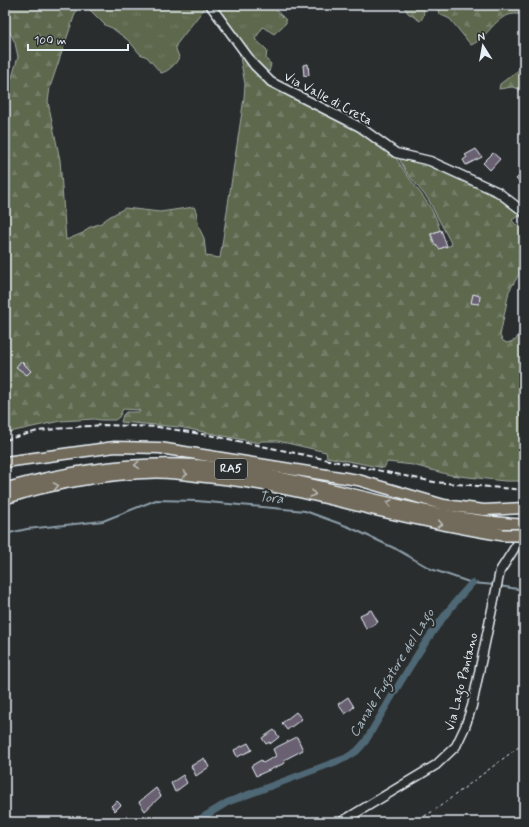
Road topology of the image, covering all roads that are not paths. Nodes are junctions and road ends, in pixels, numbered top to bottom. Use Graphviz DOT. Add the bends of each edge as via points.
graph roads {
  1 [pos="210,5"];
  2 [pos="524,212"];
  3 [pos="5,462"];
  4 [pos="5,489"];
  5 [pos="5,498"];
  6 [pos="524,508"];
  7 [pos="524,525"];
  8 [pos="524,534"];
  9 [pos="341,822"];
  1 -- 2 [label="street, Via Valle di Creta" via="254,66 271,82 360,127 396,153 430,161 498,192"];
  3 -- 6 [label="main road" via="115,447 160,448 358,480 444,505 484,510"];
  7 -- 4 [label="highway, RA5, one-way" via="455,517 286,479 229,469 180,465 105,467 52,476"];
  5 -- 8 [label="highway, RA5, one-way, bridge" via="31,490 114,475 158,472 235,479 286,488 422,520 503,535"];
  8 -- 9 [label="street, Via Lago Pantano" via="500,571 469,716 456,746 436,765"];
}
